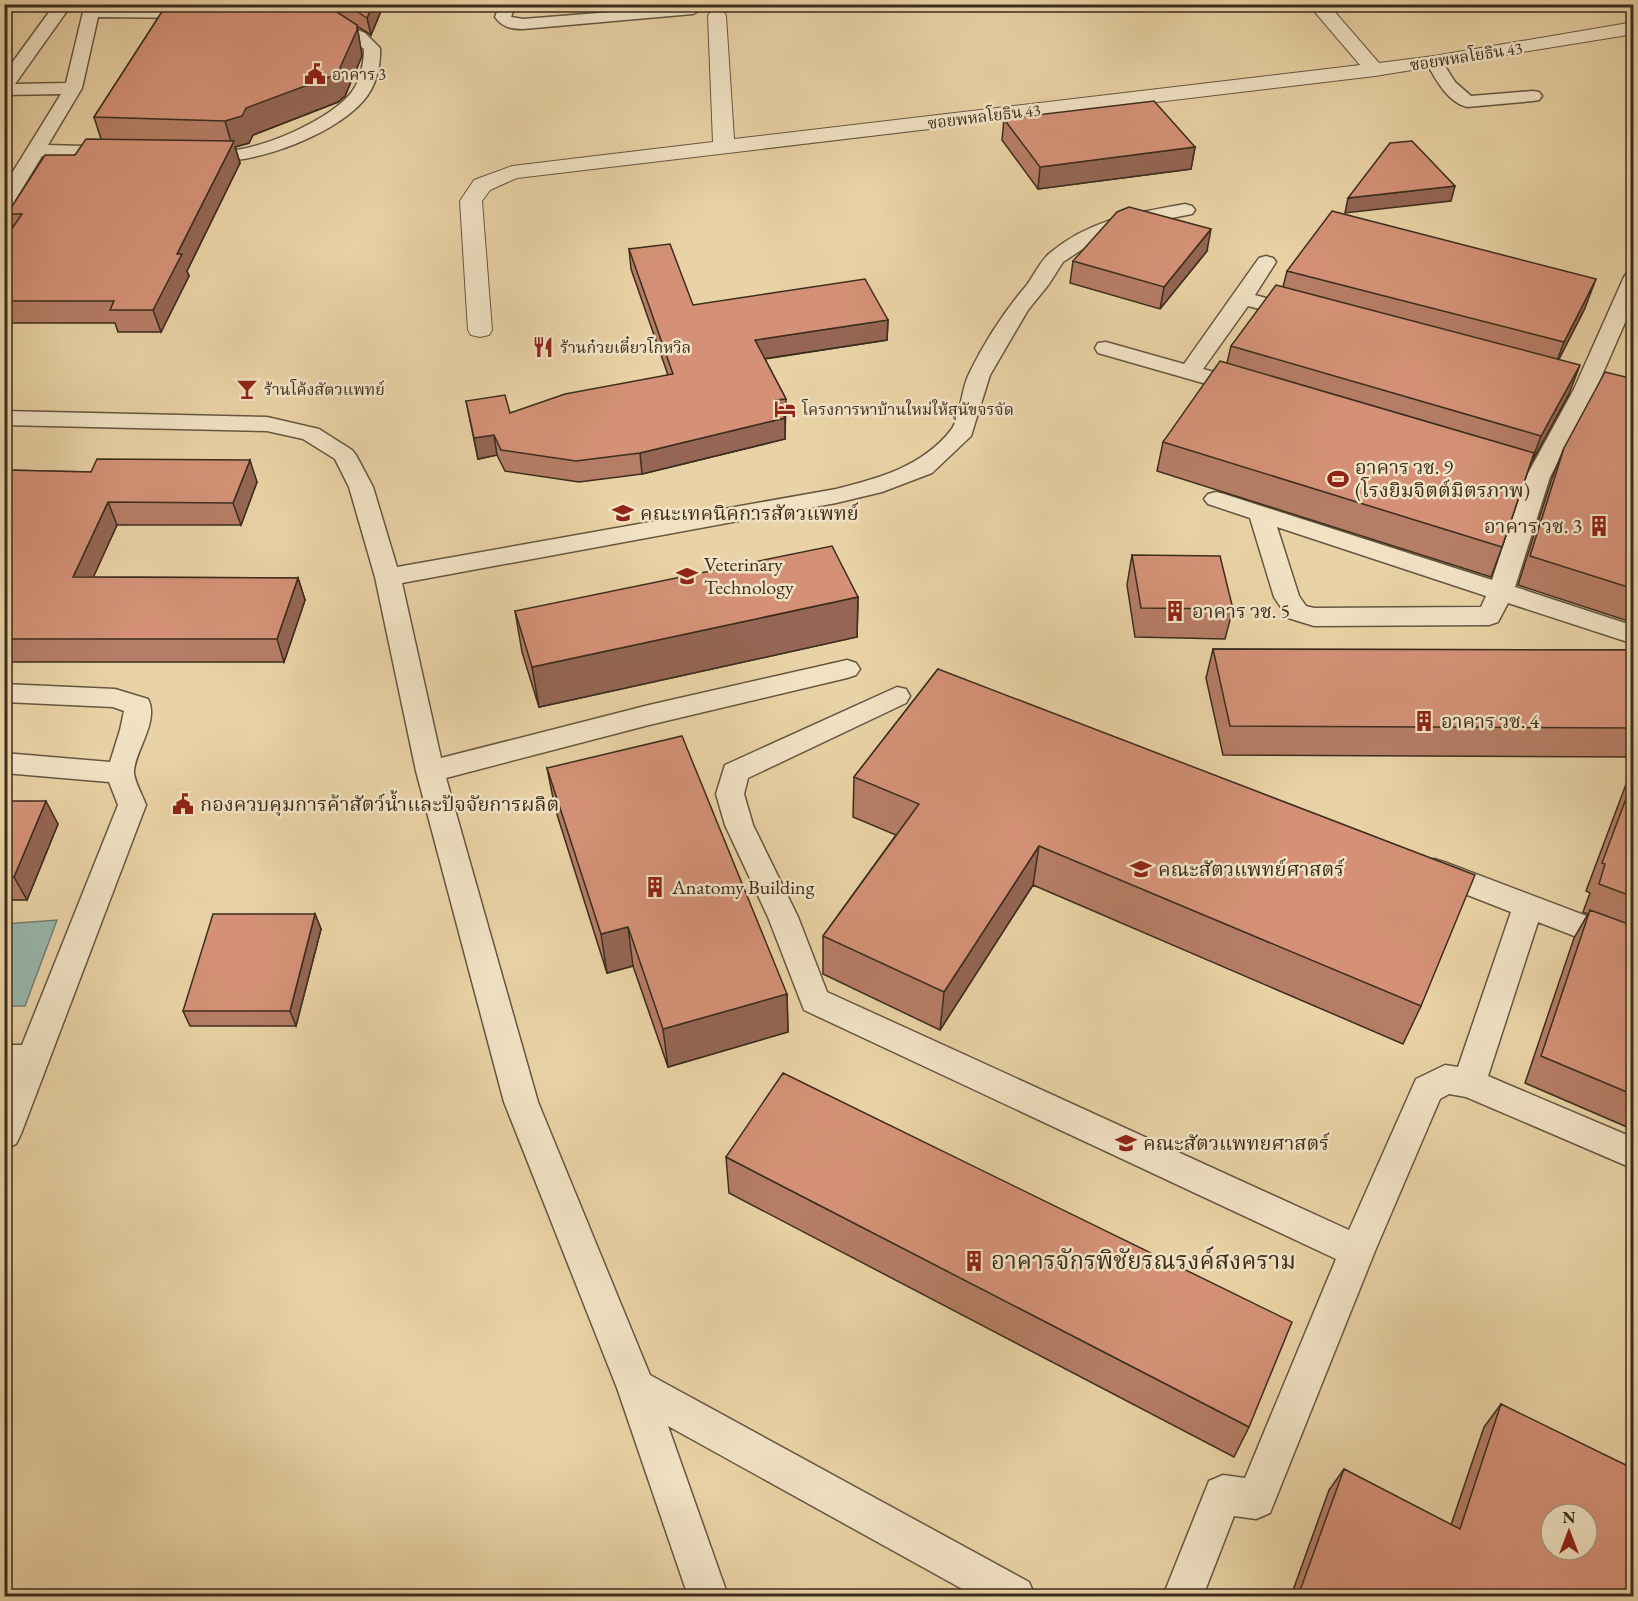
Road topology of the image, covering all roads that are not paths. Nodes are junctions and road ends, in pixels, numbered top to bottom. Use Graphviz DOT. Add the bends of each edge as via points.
graph roads {
  1 [pos="64,4"];
  2 [pos="508,4"];
  3 [pos="1317,4"];
  4 [pos="93,8"];
  5 [pos="711,10"];
  6 [pos="219,14"];
  7 [pos="308,16"];
  8 [pos="1634,28"];
  9 [pos="1434,62"];
  10 [pos="1375,69"];
  11 [pos="73,88"];
  12 [pos="4,89"];
  13 [pos="1533,96"];
  14 [pos="724,148"];
  15 [pos="36,150"];
  16 [pos="129,153"];
  17 [pos="188,154"];
  18 [pos="4,203"];
  19 [pos="1185,210"];
  20 [pos="1266,262"];
  21 [pos="1634,278"];
  22 [pos="1243,298"];
  23 [pos="1323,319"];
  24 [pos="480,330"];
  25 [pos="1106,348"];
  26 [pos="1190,371"];
  27 [pos="1562,383"];
  28 [pos="1595,392"];
  29 [pos="1269,395"];
  30 [pos="4,418"];
  31 [pos="1516,470"];
  32 [pos="1538,477"];
  33 [pos="1216,499"];
  34 [pos="1262,514"];
  35 [pos="387,577"];
  36 [pos="1501,592"];
  37 [pos="1634,635"];
  38 [pos="847,669"];
  39 [pos="4,693"];
  40 [pos="897,696"];
  41 [pos="4,763"];
  42 [pos="430,771"];
  43 [pos="120,773"];
  44 [pos="1405,858"];
  45 [pos="1528,906"];
  46 [pos="1634,947"];
  47 [pos="19,1059"];
  48 [pos="1469,1083"];
  49 [pos="4,1134"];
  50 [pos="1634,1154"];
  51 [pos="1357,1251"];
  52 [pos="636,1388"];
  53 [pos="708,1596"];
  54 [pos="1016,1596"];
  55 [pos="1183,1596"];
  1 -- 12 [label="lane"];
  2 -- 5 [label="lane" via="504,20 523,24"];
  3 -- 10 [label="street"];
  4 -- 6 [label="lane"];
  4 -- 11 [label="lane"];
  5 -- 14 [label="street"];
  7 -- 17 [label="lane" via="349,32 372,48 373,59 358,97 336,116 273,145 234,156"];
  8 -- 9 [label="street, ซอยพหลโยธิน 43"];
  9 -- 10 [label="street, ซอยพหลโยธิน 43"];
  9 -- 13 [label="lane" via="1448,85 1467,102"];
  10 -- 14 [label="street, ซอยพหลโยธิน 43"];
  11 -- 12 [label="lane"];
  11 -- 15 [label="lane"];
  14 -- 24 [label="street, ซอยพหลโยธิน 43" via="512,172 482,185 471,201"];
  15 -- 16 [label="lane"];
  15 -- 18 [label="lane"];
  19 -- 35 [label="lane" via="1120,222 1097,231 1055,258 979,375 963,431 924,468 836,496"];
  20 -- 22 [label="lane"];
  21 -- 28 [label="lane"];
  22 -- 23 [label="lane"];
  22 -- 26 [label="lane"];
  25 -- 26 [label="lane"];
  26 -- 29 [label="lane"];
  27 -- 28 [label="lane"];
  28 -- 32 [label="lane"];
  30 -- 35 [label="lane" via="267,424 311,434 344,455 361,487"];
  31 -- 32 [label="lane"];
  32 -- 36 [label="lane"];
  33 -- 34 [label="lane"];
  34 -- 36 [label="lane"];
  34 -- 36 [label="lane" via="1287,597 1297,612 1314,617 1489,616"];
  35 -- 42 [label="lane"];
  36 -- 37 [label="lane"];
  38 -- 42 [label="lane"];
  39 -- 43 [label="lane" via="116,698 138,706"];
  40 -- 51 [label="lane" via="735,772 730,794 739,825 783,917 815,1001"];
  41 -- 43 [label="lane"];
  42 -- 52 [label="lane" via="521,1101"];
  43 -- 47 [label="lane" via="132,806"];
  44 -- 45 [label="lane"];
  45 -- 46 [label="lane"];
  45 -- 48 [label="lane"];
  47 -- 49 [label="lane"];
  48 -- 50 [label="lane"];
  48 -- 51 [label="lane" via="1445,1078 1428,1089"];
  51 -- 55 [label="lane" via="1256,1499 1223,1495"];
  52 -- 53 [label="lane"];
  52 -- 54 [label="lane"];
}
